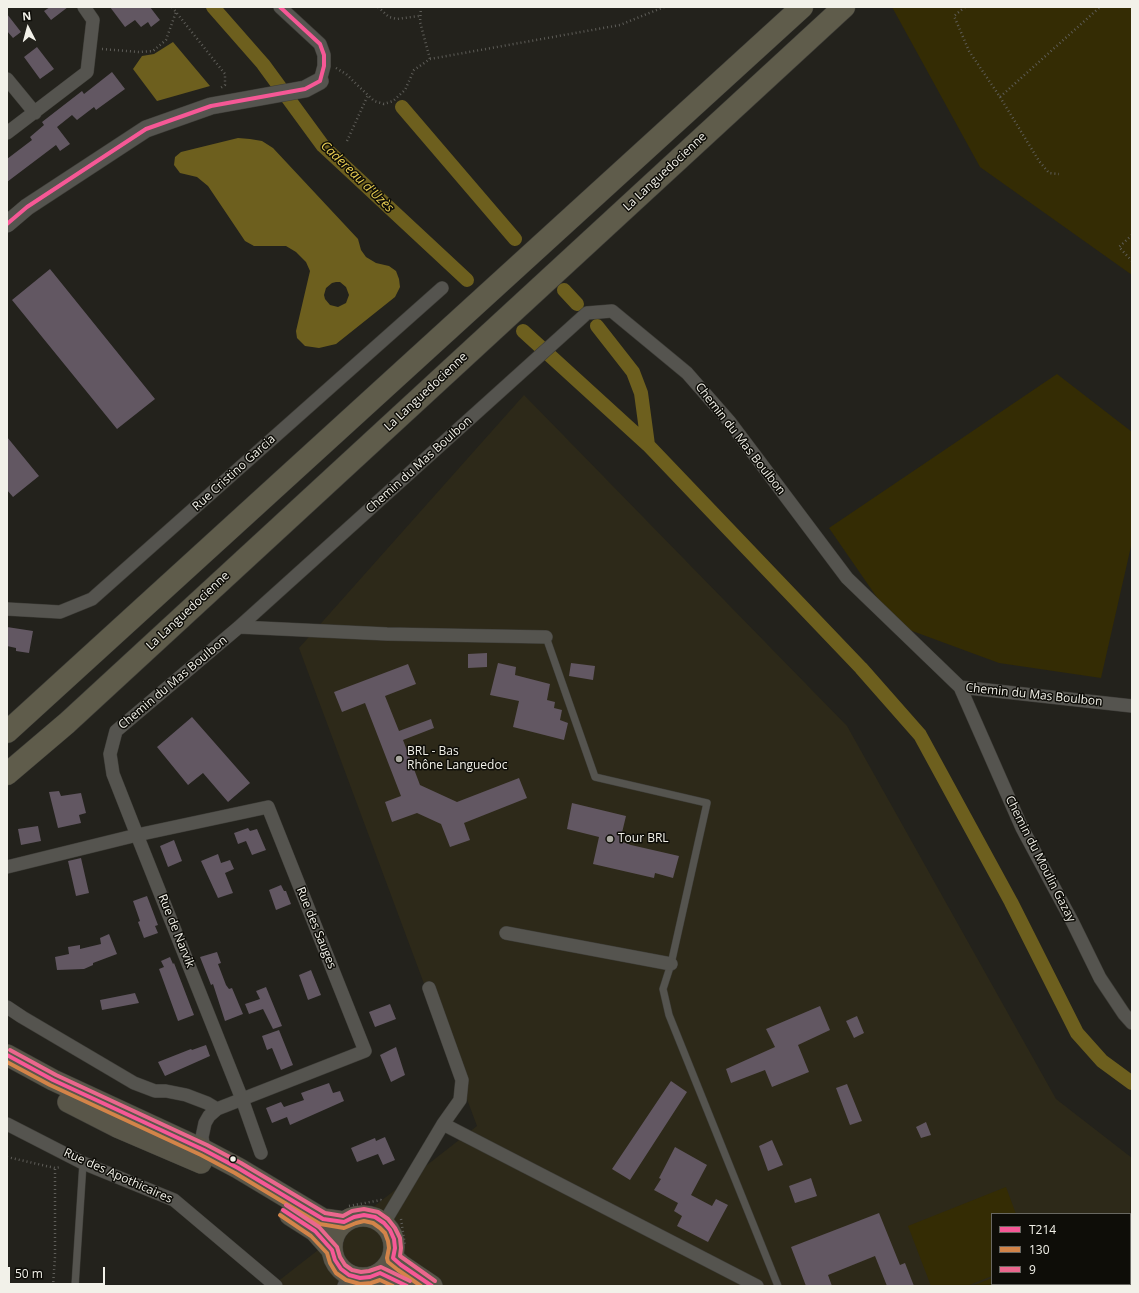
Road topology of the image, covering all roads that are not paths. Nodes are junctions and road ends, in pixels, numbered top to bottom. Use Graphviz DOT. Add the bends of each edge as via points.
graph roads {
  1 [pos="84,7"];
  2 [pos="280,7"];
  3 [pos="802,7"];
  4 [pos="844,7"];
  5 [pos="322,73"];
  6 [pos="7,79"];
  7 [pos="35,113"];
  8 [pos="7,134"];
  9 [pos="7,224"];
  10 [pos="442,288"];
  11 [pos="7,609"];
  12 [pos="239,627"];
  13 [pos="546,637"];
  14 [pos="960,687"];
  15 [pos="1132,706"];
  16 [pos="7,732"];
  17 [pos="7,774"];
  18 [pos="137,835"];
  19 [pos="7,867"];
  20 [pos="506,933"];
  21 [pos="671,964"];
  22 [pos="429,988"];
  23 [pos="7,1007"];
  24 [pos="1132,1024"];
  25 [pos="7,1055"];
  26 [pos="7,1070"];
  27 [pos="242,1099"];
  28 [pos="217,1108"];
  29 [pos="7,1124"];
  30 [pos="443,1124"];
  31 [pos="204,1150"];
  32 [pos="261,1153"];
  33 [pos="83,1162"];
  34 [pos="344,1222"];
  35 [pos="384,1223"];
  36 [pos="332,1250"];
  37 [pos="386,1266"];
  38 [pos="347,1280"];
  39 [pos="75,1286"];
  40 [pos="276,1286"];
  41 [pos="407,1286"];
  42 [pos="432,1286"];
  43 [pos="757,1286"];
  44 [pos="778,1286"];
  1 -- 7 [label="street" via="94,20 87,72"];
  2 -- 5 [label="street" via="320,44 324,55"];
  3 -- 16 [label="highway"];
  4 -- 17 [label="highway, La Languedocienne" via="84,707"];
  5 -- 9 [label="street" via="305,89 211,106 146,129 27,207"];
  6 -- 7 [label="street"];
  7 -- 8 [label="street"];
  10 -- 11 [label="street, Rue Cristino Garcia" via="92,599 60,612"];
  12 -- 13 [label="street, Chemin du Mas Boulbon" via="387,634"];
  12 -- 14 [label="street, Chemin du Mas Boulbon" via="588,313 612,312 687,373 728,421 847,578"];
  12 -- 18 [label="street, Chemin du Mas Boulbon" via="116,730 110,754 113,774"];
  13 -- 21 [label="lane" via="595,777 707,803"];
  14 -- 15 [label="street, Chemin du Mas Boulbon"];
  14 -- 24 [label="street, Chemin du Moulin Gazay" via="1022,828 1100,978"];
  18 -- 19 [label="street"];
  18 -- 27 [label="street, Rue de Narvik"];
  18 -- 27 [label="street, Rue des Sauges" via="268,807 365,1051"];
  20 -- 21 [label="street"];
  21 -- 44 [label="lane" via="664,988 669,1015"];
  22 -- 30 [label="street" via="462,1080 460,1100"];
  23 -- 28 [label="street" via="134,1083 155,1091 186,1095"];
  25 -- 31 [label="main road" via="60,1083"];
  26 -- 36 [label="main road" via="117,1128 214,1168 238,1181 315,1232"];
  27 -- 28 [label="street"];
  27 -- 32 [label="street, Rue de Narvik"];
  28 -- 31 [label="street" via="205,1123 202,1137"];
  29 -- 33 [label="street, Rue des Apothicaires"];
  30 -- 35 [label="street"];
  30 -- 43 [label="street"];
  31 -- 34 [label="main road" via="323,1219"];
  33 -- 39 [label="lane"];
  33 -- 40 [label="street, Rue des Apothicaires" via="174,1200"];
  34 -- 35 [label="main road" via="364,1215 375,1217"];
  34 -- 36 [label="main road" via="337,1229"];
  35 -- 37 [label="main road" via="394,1239 395,1248"];
  36 -- 38 [label="main road"];
  37 -- 38 [label="main road" via="370,1277"];
  37 -- 41 [label="main road"];
  37 -- 42 [label="main road" via="401,1265"];
}
